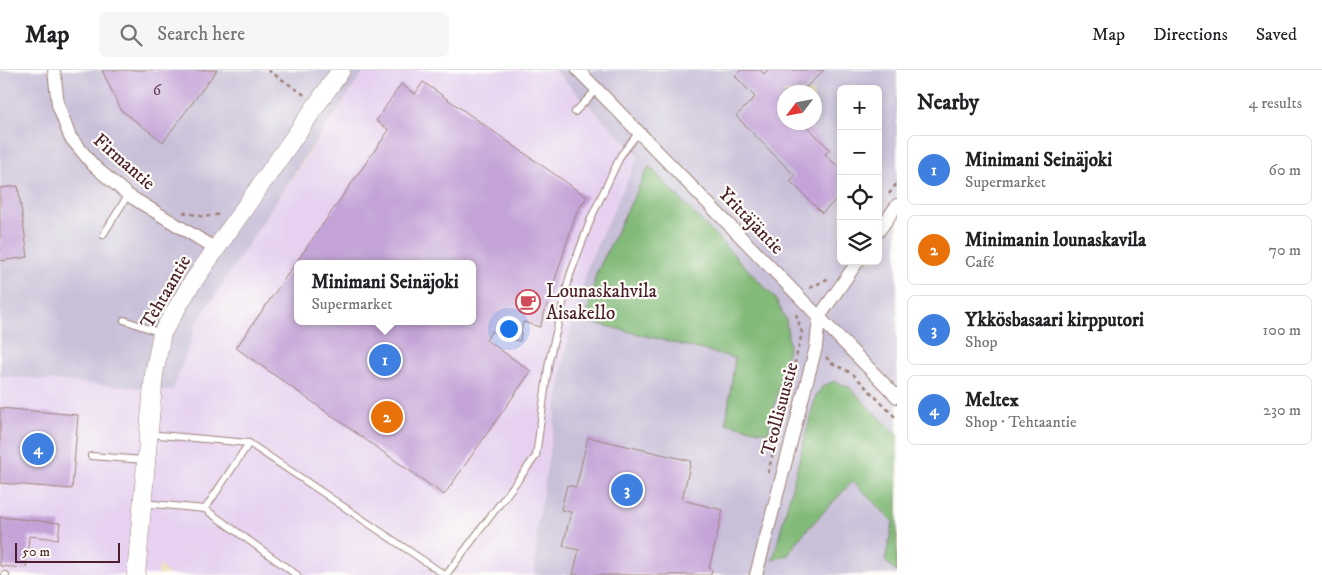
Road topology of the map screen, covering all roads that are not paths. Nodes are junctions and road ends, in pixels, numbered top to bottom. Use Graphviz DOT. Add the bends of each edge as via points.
graph roads {
  1 [pos="54,70"];
  2 [pos="341,70"];
  3 [pos="578,70"];
  4 [pos="596,89"];
  5 [pos="575,112"];
  6 [pos="639,132"];
  7 [pos="128,195"];
  8 [pos="897,205"];
  9 [pos="882,226"];
  10 [pos="104,235"];
  11 [pos="216,249"];
  12 [pos="855,265"];
  13 [pos="819,317"];
  14 [pos="124,320"];
  15 [pos="162,334"];
  16 [pos="897,398"];
  17 [pos="159,435"];
  18 [pos="249,442"];
  19 [pos="91,456"];
  20 [pos="146,460"];
  21 [pos="142,503"];
  22 [pos="205,509"];
  23 [pos="136,575"];
  24 [pos="298,575"];
  25 [pos="445,575"];
  26 [pos="756,575"];
  1 -- 7 [label="street, Firmantie" via="58,105 70,137 94,166"];
  2 -- 11 [label="street, Tehtaantie"];
  3 -- 4 [label="street, Yrittäjäntie"];
  4 -- 5 [label="lane"];
  4 -- 6 [label="street, Yrittäjäntie"];
  6 -- 13 [label="street, Yrittäjäntie"];
  6 -- 25 [label="lane" via="621,156 592,216 570,274 549,361 536,456"];
  7 -- 10 [label="lane"];
  7 -- 11 [label="street, Firmantie"];
  8 -- 9 [label="street"];
  11 -- 15 [label="street, Tehtaantie"];
  12 -- 13 [label="street, Teollisuustie"];
  13 -- 16 [label="street, Yrittäjäntie"];
  13 -- 26 [label="street, Teollisuustie" via="816,347"];
  14 -- 15 [label="lane"];
  15 -- 20 [label="street, Tehtaantie" via="154,374"];
  17 -- 18 [label="lane"];
  18 -- 22 [label="lane"];
  18 -- 25 [label="lane"];
  19 -- 20 [label="lane"];
  20 -- 21 [label="street, Tehtaantie"];
  21 -- 22 [label="lane"];
  21 -- 23 [label="street, Tehtaantie"];
  22 -- 24 [label="lane"];
}
